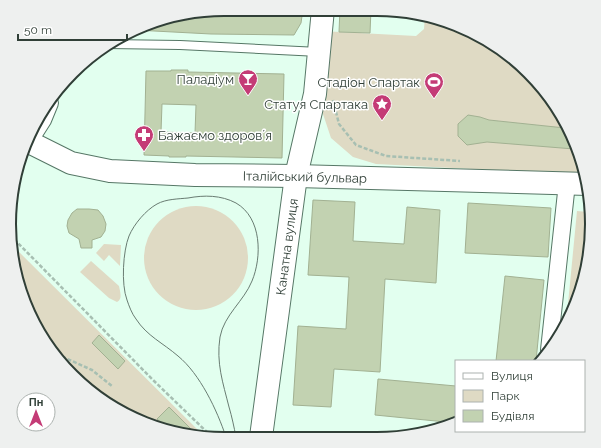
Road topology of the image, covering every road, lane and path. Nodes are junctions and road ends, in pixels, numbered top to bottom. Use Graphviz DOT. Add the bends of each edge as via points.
graph roads {
  1 [pos="322,16"];
  2 [pos="119,44"];
  3 [pos="319,52"];
  4 [pos="332,98"];
  5 [pos="32,144"];
  6 [pos="465,161"];
  7 [pos="296,176"];
  8 [pos="577,183"];
  9 [pos="17,243"];
  10 [pos="551,338"];
  11 [pos="65,358"];
  12 [pos="112,386"];
  13 [pos="206,431"];
  14 [pos="262,432"];
  1 -- 3 [label="main road, Канатна вулиця"];
  2 -- 3 [label="lane"];
  3 -- 7 [label="main road, Канатна вулиця" via="315,94"];
  4 -- 6 [label="path" via="339,124 356,145 386,156"];
  5 -- 7 [label="main road, Італійський бульвар" via="71,163 110,171"];
  7 -- 8 [label="main road, Італійський бульвар"];
  7 -- 14 [label="main road, Канатна вулиця"];
  8 -- 10 [label="street"];
  9 -- 13 [label="path"];
  11 -- 12 [label="path" via="92,370"];
}
